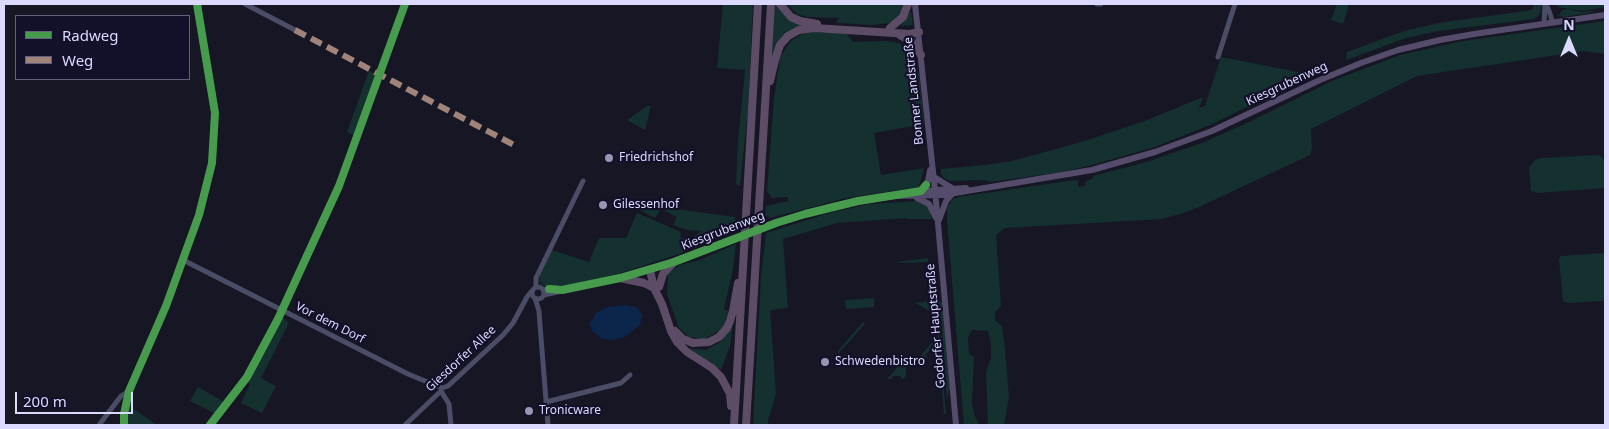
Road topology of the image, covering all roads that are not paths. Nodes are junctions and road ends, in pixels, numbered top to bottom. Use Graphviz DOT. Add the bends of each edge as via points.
graph roads {
  1 [pos="197,4"];
  2 [pos="245,4"];
  3 [pos="758,4"];
  4 [pos="771,4"];
  5 [pos="780,4"];
  6 [pos="908,4"];
  7 [pos="916,4"];
  8 [pos="1097,4"];
  9 [pos="1101,4"];
  10 [pos="1234,4"];
  11 [pos="1545,4"];
  12 [pos="1605,15"];
  13 [pos="1552,23"];
  14 [pos="1544,24"];
  15 [pos="295,30"];
  16 [pos="893,31"];
  17 [pos="919,32"];
  18 [pos="921,55"];
  19 [pos="1218,57"];
  20 [pos="764,120"];
  21 [pos="932,162"];
  22 [pos="934,177"];
  23 [pos="583,181"];
  24 [pos="921,191"];
  25 [pos="952,191"];
  26 [pos="935,193"];
  27 [pos="891,196"];
  28 [pos="912,197"];
  29 [pos="938,224"];
  30 [pos="744,249"];
  31 [pos="183,260"];
  32 [pos="674,262"];
  33 [pos="650,270"];
  34 [pos="620,278"];
  35 [pos="536,286"];
  36 [pos="656,287"];
  37 [pos="532,292"];
  38 [pos="543,294"];
  39 [pos="534,298"];
  40 [pos="523,303"];
  41 [pos="539,312"];
  42 [pos="668,321"];
  43 [pos="630,375"];
  44 [pos="442,390"];
  45 [pos="129,391"];
  46 [pos="234,395"];
  47 [pos="546,402"];
  48 [pos="99,425"];
  49 [pos="124,425"];
  50 [pos="210,425"];
  51 [pos="406,425"];
  52 [pos="451,425"];
  53 [pos="548,425"];
  54 [pos="734,425"];
  55 [pos="746,425"];
  56 [pos="956,425"];
  1 -- 31 [label="street" via="214,98 215,130 206,190"];
  2 -- 15 [label="street"];
  3 -- 30 [label="highway"];
  4 -- 20 [label="highway"];
  5 -- 16 [label="highway" via="800,22"];
  6 -- 16 [label="highway" via="904,18"];
  7 -- 17 [label="main road, Bonner Landstraße"];
  8 -- 9 [label="street"];
  10 -- 19 [label="street"];
  11 -- 13 [label="street"];
  11 -- 14 [label="street"];
  12 -- 13 [label="main road, Kiesgrubenweg"];
  13 -- 14 [label="main road, Kiesgrubenweg"];
  14 -- 25 [label="main road, Kiesgrubenweg" via="1398,50 1320,80 1212,131 1092,170"];
  16 -- 17 [label="highway" via="910,29"];
  16 -- 18 [label="highway" via="912,42"];
  16 -- 20 [label="highway" via="814,28 788,36 780,45 775,60"];
  17 -- 18 [label="main road, Bonner Landstraße"];
  18 -- 21 [label="main road, Bonner Landstraße"];
  20 -- 55 [label="highway"];
  21 -- 22 [label="main road, Bonner Landstraße"];
  21 -- 24 [label="main road" via="928,181"];
  22 -- 25 [label="main road"];
  22 -- 26 [label="main road, Bonner Landstraße"];
  23 -- 35 [label="street" via="536,278"];
  24 -- 26 [label="main road, Kiesgrubenweg"];
  24 -- 27 [label="main road, Kiesgrubenweg"];
  25 -- 26 [label="main road, Kiesgrubenweg"];
  25 -- 29 [label="main road"];
  26 -- 28 [label="main road, Kiesgrubenweg"];
  26 -- 29 [label="main road, Godorfer Hauptstraße"];
  27 -- 28 [label="main road, Kiesgrubenweg"];
  27 -- 32 [label="main road, Kiesgrubenweg, bridge" via="832,206"];
  28 -- 29 [label="main road, Godorfer Hauptstraße" via="929,204"];
  29 -- 56 [label="main road, Godorfer Hauptstraße"];
  30 -- 42 [label="highway" via="733,310 727,328 718,337 704,344 688,342"];
  30 -- 54 [label="highway"];
  31 -- 44 [label="street, Vor dem Dorf"];
  31 -- 45 [label="street"];
  32 -- 33 [label="main road, Kiesgrubenweg"];
  32 -- 36 [label="highway"];
  33 -- 34 [label="street, Kiesgrubenweg"];
  33 -- 36 [label="highway"];
  34 -- 36 [label="highway"];
  34 -- 38 [label="street, Kiesgrubenweg" via="562,290 556,288"];
  35 -- 37 [label="street, Giesdorfer Allee"];
  35 -- 38 [label="street"];
  36 -- 42 [label="highway"];
  37 -- 39 [label="street"];
  37 -- 40 [label="street, Giesdorfer Allee"];
  38 -- 39 [label="street, Kiesgrubenweg"];
  38 -- 41 [label="street"];
  39 -- 40 [label="street"];
  39 -- 41 [label="street"];
  40 -- 44 [label="street, Giesdorfer Allee" via="503,335"];
  41 -- 47 [label="street"];
  42 -- 54 [label="highway" via="671,331 687,352 721,377 730,394"];
  43 -- 47 [label="street" via="621,383"];
  44 -- 51 [label="street, Giesdorfer Allee"];
  44 -- 52 [label="street" via="449,404"];
  45 -- 48 [label="street" via="121,396"];
  45 -- 49 [label="street"];
  46 -- 50 [label="street"];
  47 -- 53 [label="street"];
}
